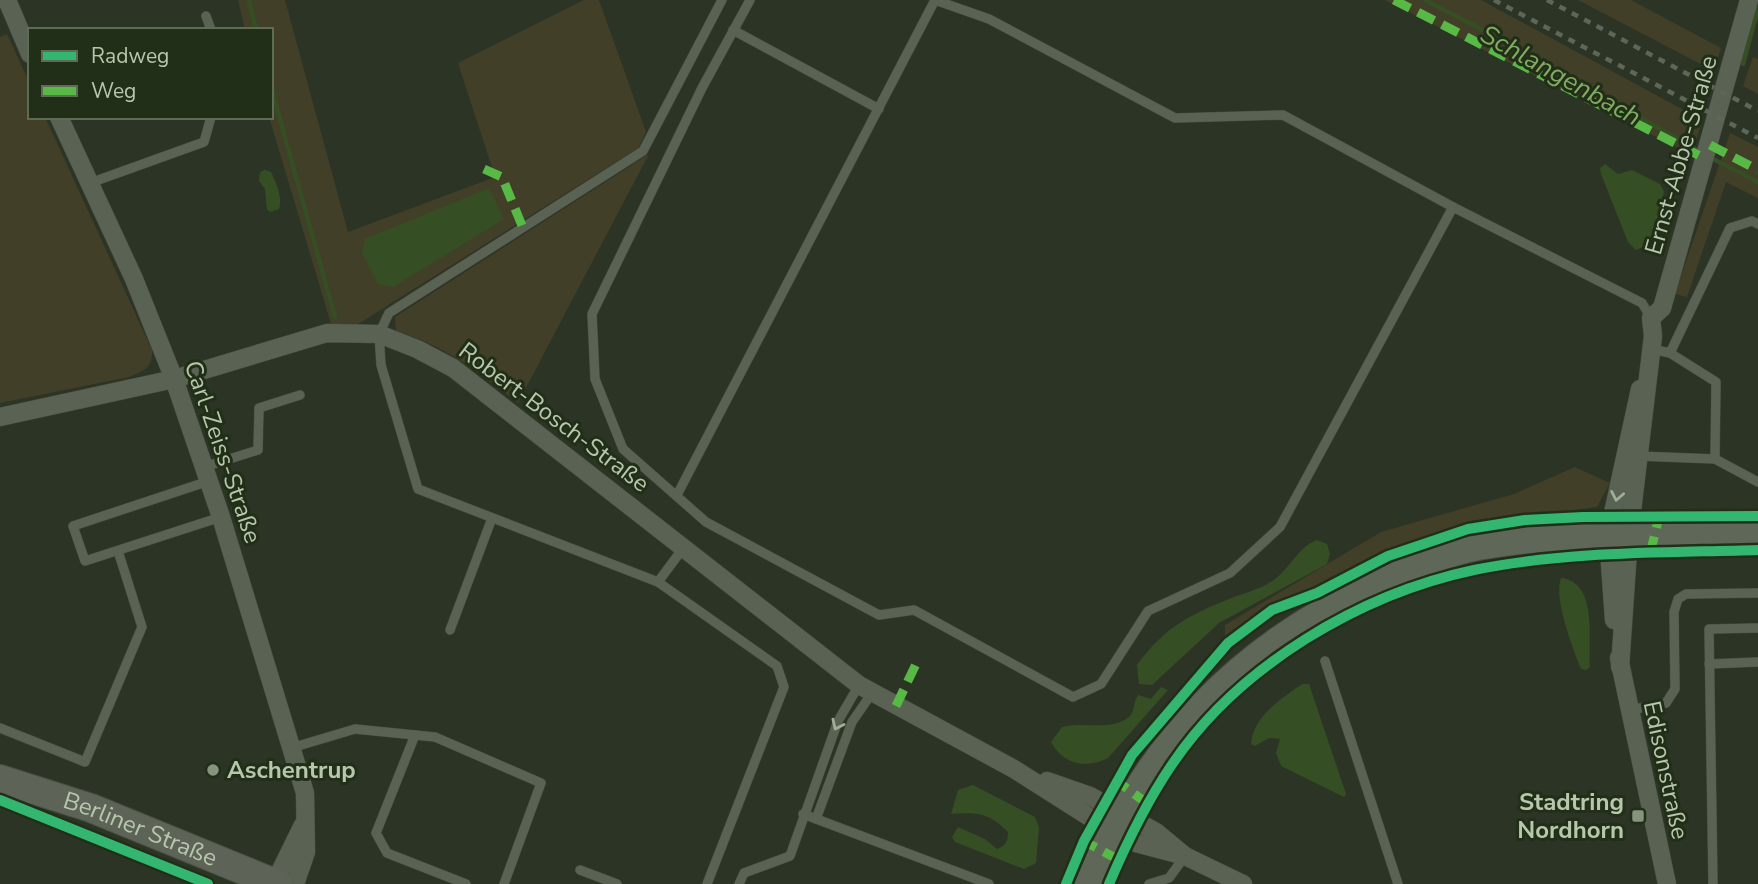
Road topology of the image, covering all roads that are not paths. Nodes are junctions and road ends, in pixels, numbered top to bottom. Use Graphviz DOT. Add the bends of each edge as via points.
graph roads {
  1 [pos="7,0"];
  2 [pos="722,0"];
  3 [pos="750,0"];
  4 [pos="935,0"];
  5 [pos="1749,0"];
  6 [pos="206,16"];
  7 [pos="210,28"];
  8 [pos="733,30"];
  9 [pos="28,49"];
  10 [pos="878,109"];
  11 [pos="65,119"];
  12 [pos="210,119"];
  13 [pos="90,183"];
  14 [pos="1454,207"];
  15 [pos="1758,224"];
  16 [pos="1651,318"];
  17 [pos="379,334"];
  18 [pos="1651,349"];
  19 [pos="1670,353"];
  20 [pos="174,379"];
  21 [pos="300,395"];
  22 [pos="0,417"];
  23 [pos="1633,456"];
  24 [pos="1715,459"];
  25 [pos="207,474"];
  26 [pos="1758,482"];
  27 [pos="677,495"];
  28 [pos="221,517"];
  29 [pos="492,518"];
  30 [pos="1758,535"];
  31 [pos="1618,536"];
  32 [pos="684,547"];
  33 [pos="118,551"];
  34 [pos="658,582"];
  35 [pos="1758,593"];
  36 [pos="1758,628"];
  37 [pos="450,630"];
  38 [pos="1325,661"];
  39 [pos="1758,662"];
  40 [pos="1709,664"];
  41 [pos="865,689"];
  42 [pos="1628,711"];
  43 [pos="0,727"];
  44 [pos="415,735"];
  45 [pos="291,748"];
  46 [pos="0,779"];
  47 [pos="0,791"];
  48 [pos="803,814"];
  49 [pos="816,819"];
  50 [pos="1118,823"];
  51 [pos="1185,856"];
  52 [pos="580,870"];
  53 [pos="237,884"];
  54 [pos="280,884"];
  55 [pos="466,884"];
  56 [pos="504,884"];
  57 [pos="617,884"];
  58 [pos="707,884"];
  59 [pos="739,884"];
  60 [pos="989,884"];
  61 [pos="1088,884"];
  62 [pos="1149,884"];
  63 [pos="1242,884"];
  64 [pos="1398,884"];
  65 [pos="1667,884"];
  66 [pos="1713,884"];
  1 -- 9 [label="street"];
  2 -- 17 [label="lane" via="643,151 389,313"];
  3 -- 8 [label="lane"];
  4 -- 10 [label="lane"];
  4 -- 14 [label="lane" via="989,19 1175,118 1283,115"];
  5 -- 16 [label="street, Ernst-Abbe-Straße" via="1662,308"];
  6 -- 7 [label="lane"];
  8 -- 10 [label="lane"];
  8 -- 27 [label="lane" via="592,314 595,379 623,449"];
  10 -- 27 [label="lane"];
  11 -- 13 [label="street, Carl-Zeiss-Straße"];
  12 -- 13 [label="lane" via="204,142"];
  13 -- 20 [label="street, Carl-Zeiss-Straße"];
  14 -- 16 [label="lane" via="1642,303"];
  14 -- 27 [label="lane" via="1280,527 1230,573 1148,611 1101,684 1073,697 914,610 879,615 706,522"];
  15 -- 19 [label="lane" via="1752,220 1730,228"];
  16 -- 18 [label="street"];
  17 -- 20 [label="street, Robert-Bosch-Straße" via="327,333"];
  17 -- 29 [label="lane" via="381,365 418,489"];
  17 -- 32 [label="street, Robert-Bosch-Straße" via="453,368"];
  18 -- 19 [label="lane"];
  18 -- 23 [label="street" via="1635,404"];
  19 -- 24 [label="lane" via="1716,382"];
  20 -- 22 [label="street, Robert-Bosch-Straße"];
  20 -- 25 [label="street, Carl-Zeiss-Straße"];
  21 -- 25 [label="lane" via="259,408 258,450"];
  23 -- 24 [label="lane"];
  23 -- 31 [label="street"];
  24 -- 26 [label="lane"];
  25 -- 28 [label="street, Carl-Zeiss-Straße"];
  25 -- 33 [label="lane" via="73,526 85,561"];
  28 -- 33 [label="lane"];
  28 -- 45 [label="street, Carl-Zeiss-Straße"];
  29 -- 34 [label="lane"];
  29 -- 37 [label="lane"];
  30 -- 31 [label="main road"];
  31 -- 42 [label="street, Edisonstraße" via="1620,667"];
  31 -- 50 [label="main road" via="1529,539 1419,564 1282,634 1199,707 1157,758"];
  32 -- 34 [label="lane"];
  32 -- 41 [label="street, Robert-Bosch-Straße"];
  33 -- 43 [label="lane" via="142,626 85,762"];
  34 -- 58 [label="lane" via="777,666 783,676 784,687"];
  35 -- 42 [label="lane" via="1686,594 1678,599 1674,612 1675,689 1666,703"];
  36 -- 40 [label="lane" via="1709,629"];
  38 -- 64 [label="lane"];
  39 -- 40 [label="lane"];
  40 -- 66 [label="lane"];
  41 -- 48 [label="lane, one-way" via="838,722"];
  41 -- 49 [label="lane"];
  41 -- 50 [label="street, Robert-Bosch-Straße"];
  42 -- 65 [label="street, Edisonstraße"];
  44 -- 45 [label="lane" via="355,729"];
  44 -- 55 [label="lane" via="376,833 387,853"];
  44 -- 56 [label="lane" via="436,737 541,783"];
  45 -- 54 [label="street, Carl-Zeiss-Straße" via="305,793 306,815"];
  46 -- 54 [label="main road, Berliner Straße" via="91,808"];
  47 -- 53 [label="main road, Berliner Straße"];
  48 -- 49 [label="lane"];
  48 -- 59 [label="lane" via="790,856 744,873"];
  49 -- 60 [label="lane"];
  50 -- 51 [label="street" via="1136,843"];
  50 -- 61 [label="main road"];
  51 -- 62 [label="lane" via="1169,878"];
  51 -- 63 [label="street"];
  52 -- 57 [label="lane"];
}
